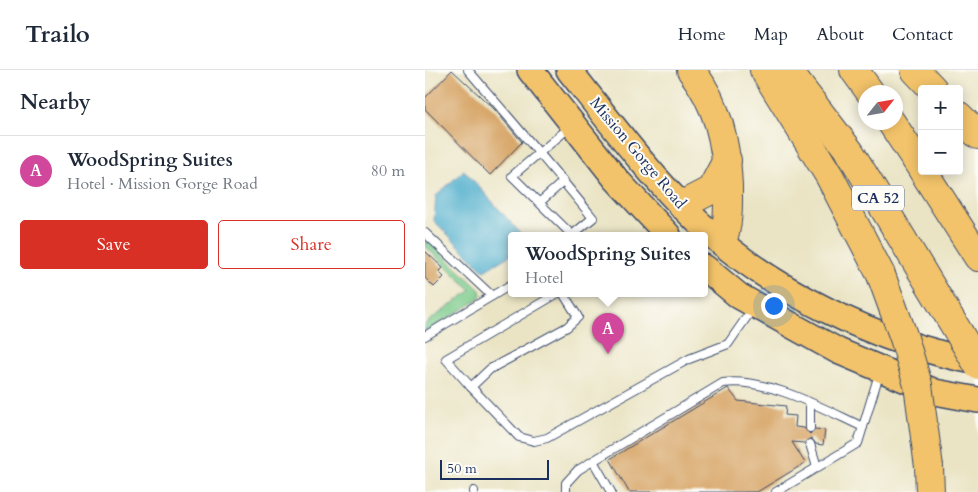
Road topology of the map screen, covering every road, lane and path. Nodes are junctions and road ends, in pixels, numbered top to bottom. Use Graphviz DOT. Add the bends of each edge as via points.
graph roads {
  1 [pos="468,70"];
  2 [pos="530,70"];
  3 [pos="569,70"];
  4 [pos="691,70"];
  5 [pos="764,70"];
  6 [pos="787,70"];
  7 [pos="854,70"];
  8 [pos="915,70"];
  9 [pos="865,85"];
  10 [pos="929,85"];
  11 [pos="963,120"];
  12 [pos="573,124"];
  13 [pos="896,130"];
  14 [pos="978,135"];
  15 [pos="538,152"];
  16 [pos="727,160"];
  17 [pos="918,162"];
  18 [pos="926,175"];
  19 [pos="564,182"];
  20 [pos="540,202"];
  21 [pos="682,205"];
  22 [pos="568,232"];
  23 [pos="575,232"];
  24 [pos="665,232"];
  25 [pos="425,233"];
  26 [pos="722,242"];
  27 [pos="978,257"];
  28 [pos="708,267"];
  29 [pos="708,270"];
  30 [pos="508,286"];
  31 [pos="492,296"];
  32 [pos="551,297"];
  33 [pos="566,297"];
  34 [pos="755,304"];
  35 [pos="425,336"];
  36 [pos="978,363"];
  37 [pos="881,369"];
  38 [pos="471,387"];
  39 [pos="978,400"];
  40 [pos="810,403"];
  41 [pos="863,427"];
  42 [pos="810,428"];
  43 [pos="809,444"];
  44 [pos="593,461"];
  45 [pos="817,467"];
  46 [pos="929,480"];
  47 [pos="566,492"];
  48 [pos="611,492"];
  49 [pos="776,492"];
  1 -- 15 [label="lane"];
  2 -- 12 [label="main road, Mission Gorge Road"];
  3 -- 21 [label="main road, Mission Gorge Road" via="638,157"];
  4 -- 16 [label="highway" via="713,104 722,128"];
  5 -- 46 [label="highway, bridge" via="830,177 881,275 918,385"];
  6 -- 36 [label="highway, CA 52, bridge" via="850,152"];
  7 -- 9 [label="highway"];
  8 -- 10 [label="highway"];
  11 -- 14 [label="highway"];
  12 -- 15 [label="lane"];
  12 -- 24 [label="main road, Mission Gorge Road" via="616,179"];
  13 -- 17 [label="highway, CA 52"];
  15 -- 19 [label="lane"];
  15 -- 20 [label="lane" via="512,176"];
  16 -- 21 [label="highway" via="711,190"];
  16 -- 26 [label="highway" via="729,215"];
  18 -- 27 [label="highway, CA 52"];
  19 -- 20 [label="lane"];
  19 -- 23 [label="lane" via="593,218"];
  20 -- 22 [label="lane"];
  21 -- 26 [label="main road, Mission Gorge Road"];
  25 -- 31 [label="lane"];
  26 -- 28 [label="main road"];
  26 -- 36 [label="main road, Mission Gorge Road" via="757,270 856,325 939,355"];
  29 -- 34 [label="main road" via="739,296"];
  30 -- 31 [label="lane"];
  31 -- 35 [label="lane"];
  32 -- 38 [label="lane" via="447,359"];
  33 -- 38 [label="lane" via="578,317 567,327 490,369"];
  34 -- 37 [label="main road" via="838,351"];
  34 -- 38 [label="lane" via="727,344 689,359 547,438 534,441 519,436"];
  37 -- 39 [label="main road" via="935,392"];
  37 -- 41 [label="lane"];
  40 -- 41 [label="lane"];
  40 -- 42 [label="lane"];
  40 -- 44 [label="lane" via="785,392 723,383"];
  41 -- 45 [label="lane" via="858,442"];
  43 -- 45 [label="lane"];
  44 -- 47 [label="lane" via="570,477 565,483"];
  44 -- 48 [label="lane"];
  45 -- 49 [label="lane"];
}
